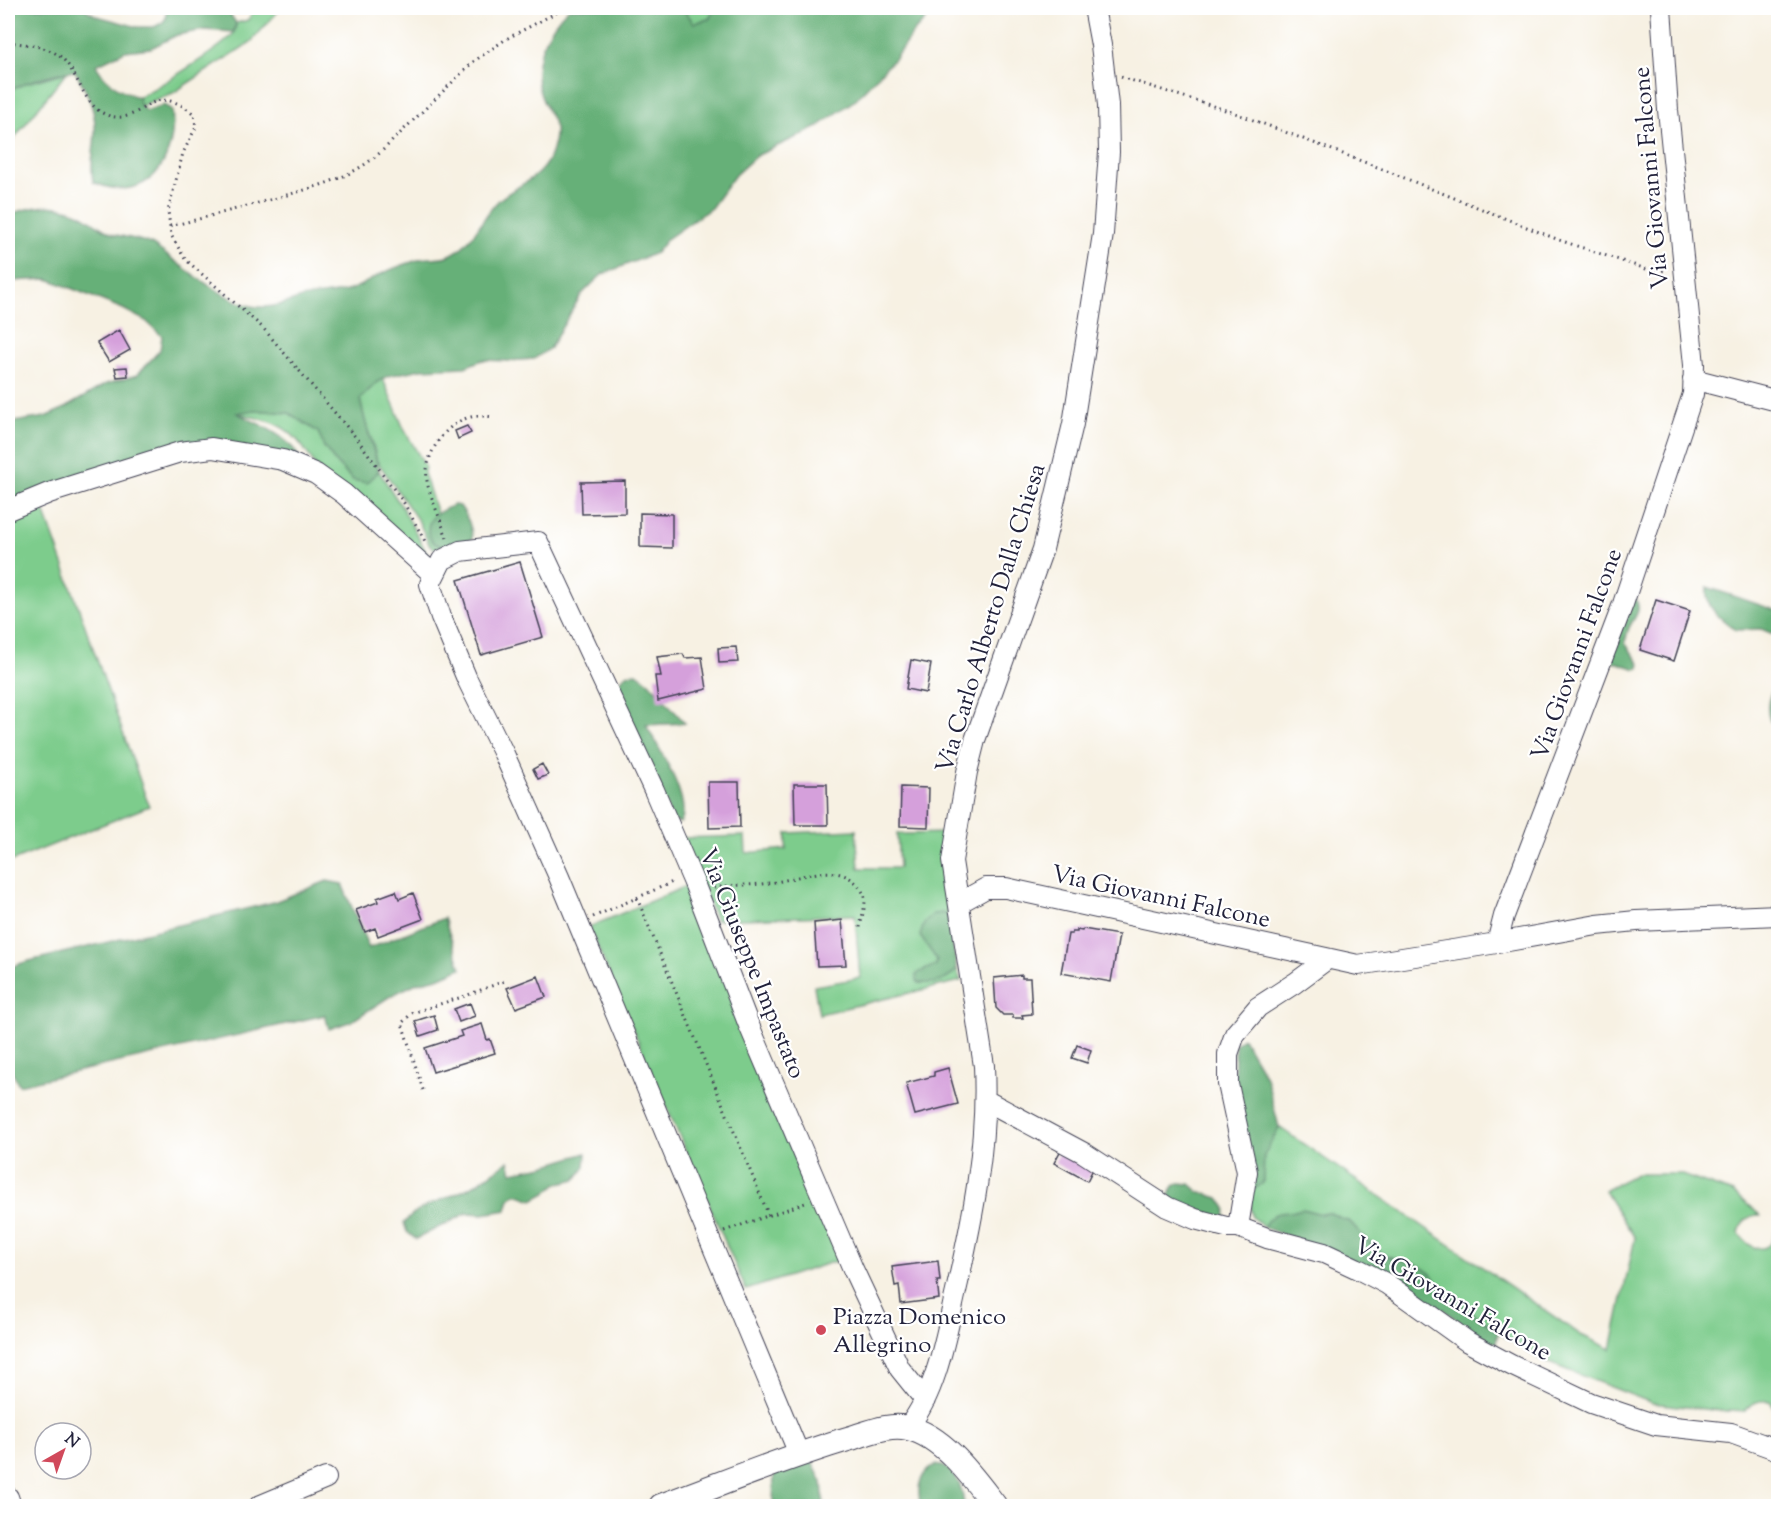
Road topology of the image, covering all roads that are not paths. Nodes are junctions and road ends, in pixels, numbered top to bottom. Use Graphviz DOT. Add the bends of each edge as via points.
graph roads {
  1 [pos="1094,8"];
  2 [pos="1661,8"];
  3 [pos="1693,379"];
  4 [pos="1779,401"];
  5 [pos="8,510"];
  6 [pos="441,565"];
  7 [pos="959,903"];
  8 [pos="1779,915"];
  9 [pos="1497,943"];
  10 [pos="1326,960"];
  11 [pos="985,1100"];
  12 [pos="1238,1227"];
  13 [pos="926,1400"];
  14 [pos="908,1427"];
  15 [pos="1779,1450"];
  16 [pos="799,1454"];
  17 [pos="326,1478"];
  18 [pos="8,1497"];
  19 [pos="11,1506"];
  20 [pos="259,1506"];
  21 [pos="662,1506"];
  22 [pos="995,1506"];
  1 -- 7 [label="street, Via Carlo Alberto Dalla Chiesa" via="1104,74 1109,153 1103,234 1072,424 1042,549 975,740 952,861"];
  2 -- 3 [label="street, Via Giovanni Falcone"];
  3 -- 4 [label="street"];
  3 -- 9 [label="street, Via Giovanni Falcone" via="1693,394 1623,604"];
  5 -- 6 [label="street" via="49,493 180,452 212,448 283,460 316,474"];
  6 -- 13 [label="street, Via Giuseppe Impastato" via="460,550 538,542 654,790 821,1197 900,1369"];
  6 -- 16 [label="street" via="430,584 445,627 579,924"];
  7 -- 10 [label="street, Via Giovanni Falcone" via="986,888 1006,888"];
  7 -- 11 [label="street, Via Carlo Alberto Dalla Chiesa" via="984,1066"];
  8 -- 9 [label="street, Via Giovanni Falcone" via="1636,921"];
  9 -- 10 [label="street, Via Giovanni Falcone" via="1358,965"];
  10 -- 12 [label="street" via="1258,1007 1235,1034 1228,1054 1228,1084 1247,1172"];
  11 -- 12 [label="street" via="1084,1153 1167,1207 1195,1220"];
  11 -- 13 [label="street, Via Carlo Alberto Dalla Chiesa" via="980,1175 965,1253 946,1337"];
  12 -- 15 [label="street, Via Giovanni Falcone" via="1324,1253 1356,1268 1387,1284 1468,1342 1592,1403 1656,1425 1731,1433"];
  13 -- 14 [label="street, Via Carlo Alberto Dalla Chiesa"];
  14 -- 16 [label="street" via="884,1429"];
  14 -- 22 [label="street" via="954,1456"];
  16 -- 21 [label="street"];
  17 -- 20 [label="street"];
  18 -- 19 [label="street"];
}
